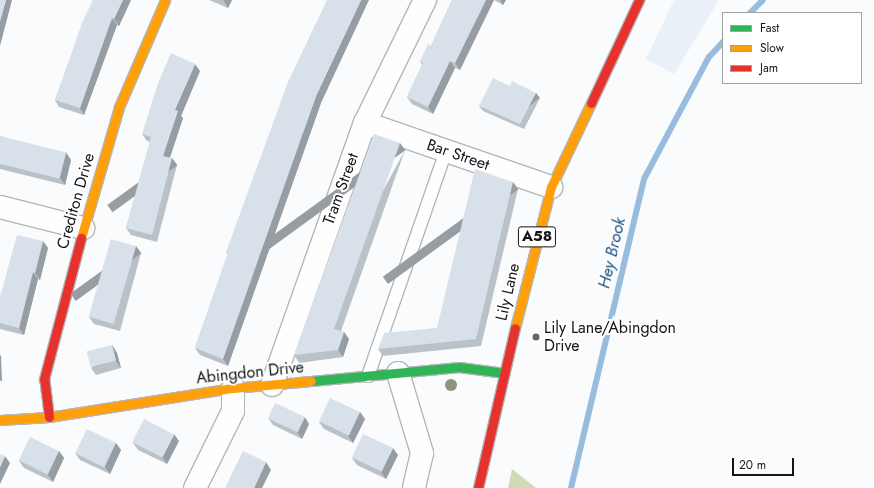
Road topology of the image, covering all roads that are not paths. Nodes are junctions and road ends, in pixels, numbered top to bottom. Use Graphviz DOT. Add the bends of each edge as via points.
graph roads {
  1 [pos="165,0"];
  2 [pos="425,0"];
  3 [pos="639,0"];
  4 [pos="365,123"];
  5 [pos="446,151"];
  6 [pos="552,187"];
  7 [pos="0,207"];
  8 [pos="83,228"];
  9 [pos="398,373"];
  10 [pos="504,373"];
  11 [pos="368,376"];
  12 [pos="272,385"];
  13 [pos="233,388"];
  14 [pos="49,416"];
  15 [pos="0,420"];
  16 [pos="195,488"];
  17 [pos="414,488"];
  18 [pos="478,488"];
  1 -- 8 [label="street, Crediton Drive" via="119,107"];
  2 -- 4 [label="street, Tram Street"];
  3 -- 6 [label="street, Lily Lane / A58"];
  4 -- 5 [label="street, Bar Street"];
  4 -- 12 [label="street, Tram Street"];
  5 -- 6 [label="street, Bar Street"];
  5 -- 11 [label="lane"];
  6 -- 10 [label="street, Lily Lane / A58"];
  7 -- 8 [label="street"];
  8 -- 14 [label="street, Crediton Drive" via="44,379"];
  9 -- 10 [label="street, Abingdon Drive" via="459,367"];
  9 -- 11 [label="street, Abingdon Drive"];
  9 -- 17 [label="street" via="422,453"];
  10 -- 18 [label="street, Lily Lane / A58"];
  11 -- 12 [label="street, Abingdon Drive"];
  12 -- 13 [label="street, Abingdon Drive"];
  13 -- 14 [label="street, Abingdon Drive"];
  13 -- 16 [label="street" via="233,411"];
  14 -- 15 [label="street, Abingdon Drive"];
}
